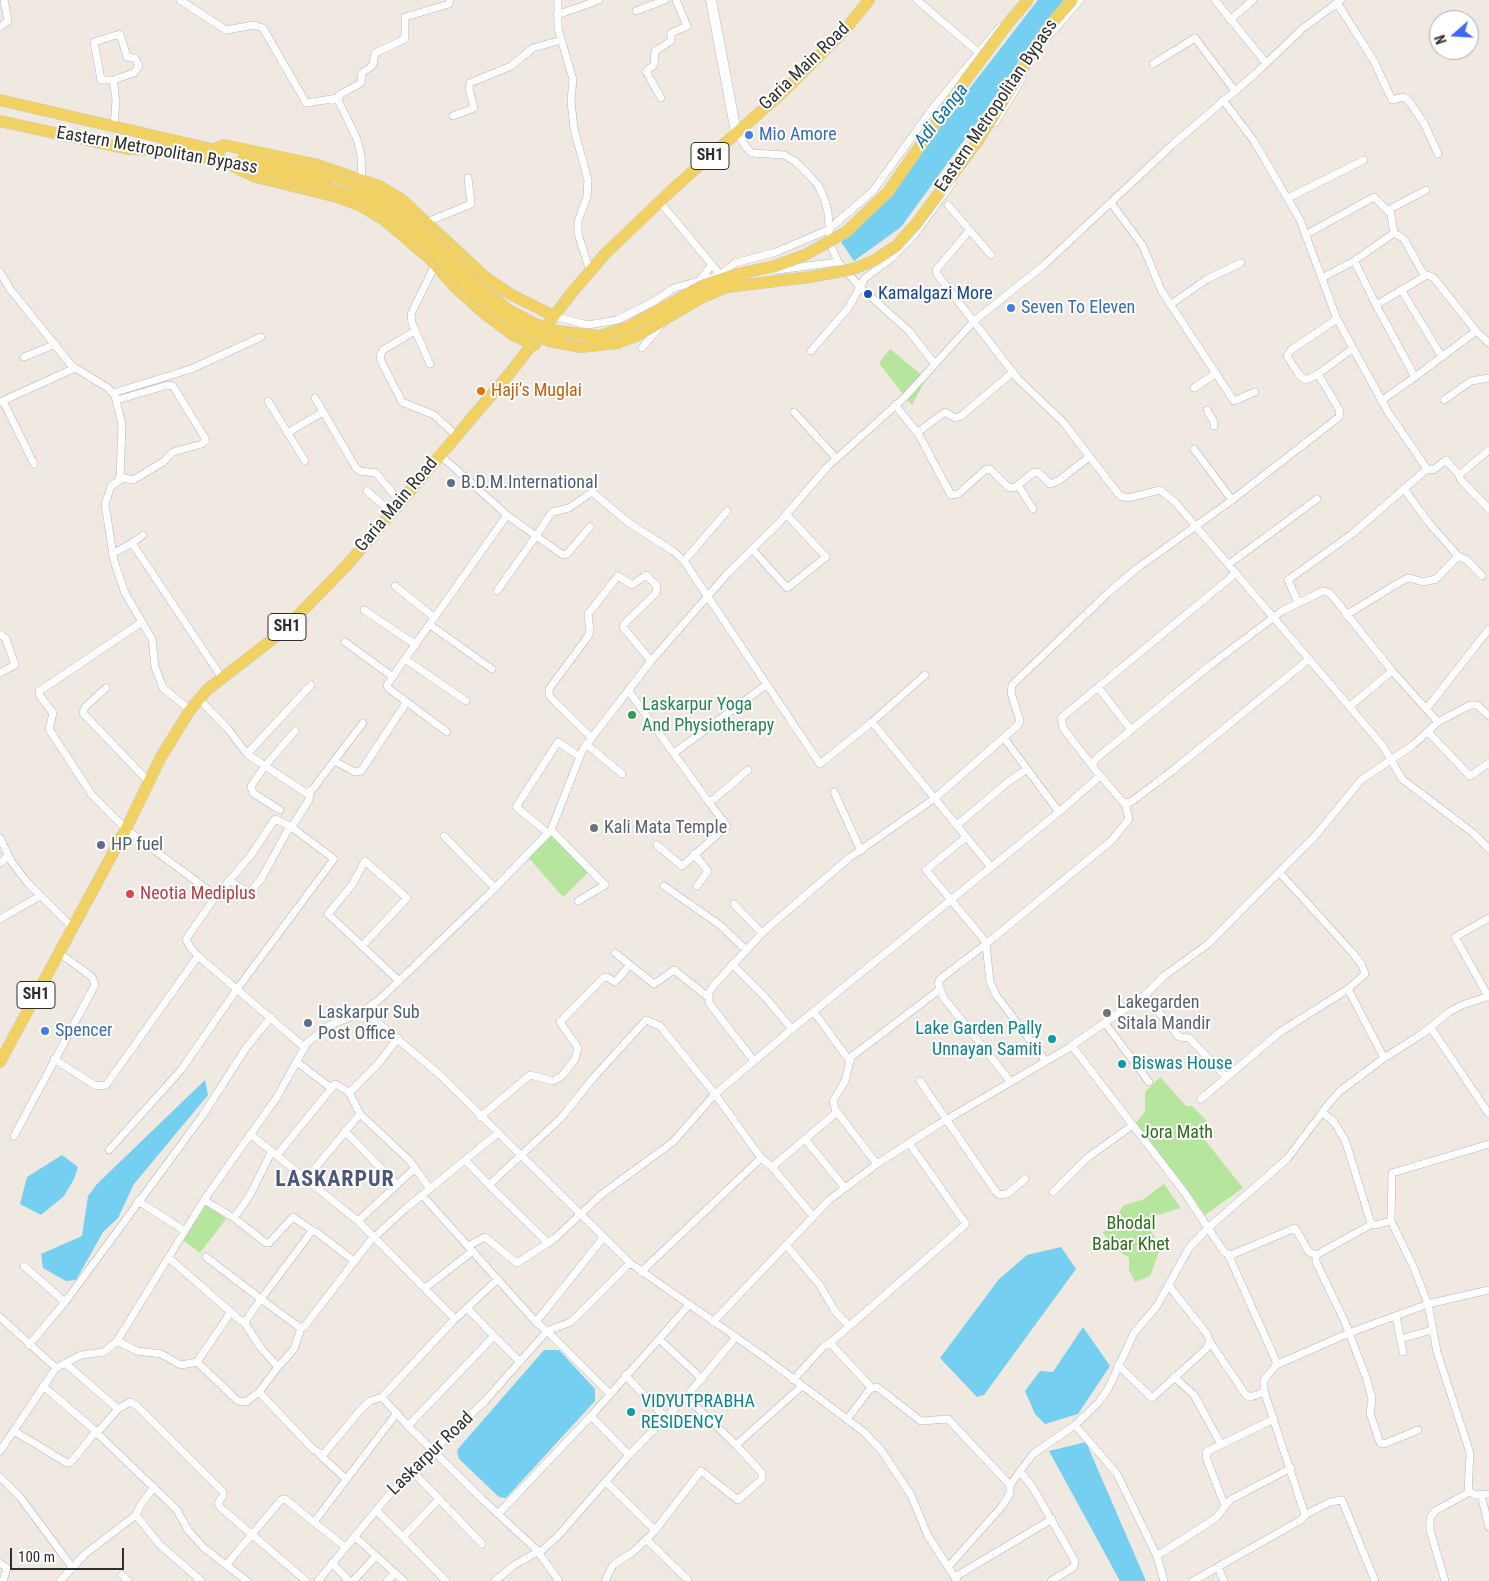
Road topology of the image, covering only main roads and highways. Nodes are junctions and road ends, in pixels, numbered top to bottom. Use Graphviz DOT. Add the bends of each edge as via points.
graph roads {
  1 [pos="711,0"];
  2 [pos="869,0"];
  3 [pos="1028,0"];
  4 [pos="1072,0"];
  5 [pos="0,100"];
  6 [pos="0,121"];
  7 [pos="736,132"];
  8 [pos="170,144"];
  9 [pos="214,149"];
  10 [pos="243,161"];
  11 [pos="226,163"];
  12 [pos="554,316"];
  13 [pos="534,344"];
  14 [pos="0,1062"];
  1 -- 7 [label="main road"];
  2 -- 7 [label="main road, Garia Main Road / SH1" via="819,57"];
  3 -- 10 [label="main road, Eastern Metropolitan Bypass, bridge" via="968,77 888,192 846,232 805,255 702,286 628,327 599,336 556,332 509,310 480,287 420,227 393,205 364,189 338,178"];
  4 -- 10 [label="main road, Eastern Metropolitan Bypass, bridge" via="1050,26 977,142 896,246 853,269 727,287 618,343 581,347 549,341 526,331 475,296 414,233 389,214 361,200"];
  5 -- 8 [label="main road" via="114,126"];
  6 -- 8 [label="main road, Eastern Metropolitan Bypass" via="128,149"];
  7 -- 12 [label="main road, Garia Main Road / SH1" via="590,270"];
  8 -- 9 [label="main road"];
  8 -- 11 [label="main road, Eastern Metropolitan Bypass"];
  9 -- 10 [label="main road"];
  9 -- 12 [label="main road" via="224,145 314,164 362,180 401,199 485,277"];
  10 -- 11 [label="main road, Eastern Metropolitan Bypass"];
  11 -- 13 [label="main road" via="256,177 361,206 383,219 485,314 513,335"];
  12 -- 13 [label="main road, Garia Main Road / SH1"];
  13 -- 14 [label="main road, Garia Main Road / SH1" via="348,564 292,622 198,699 148,781 126,829"];
}
